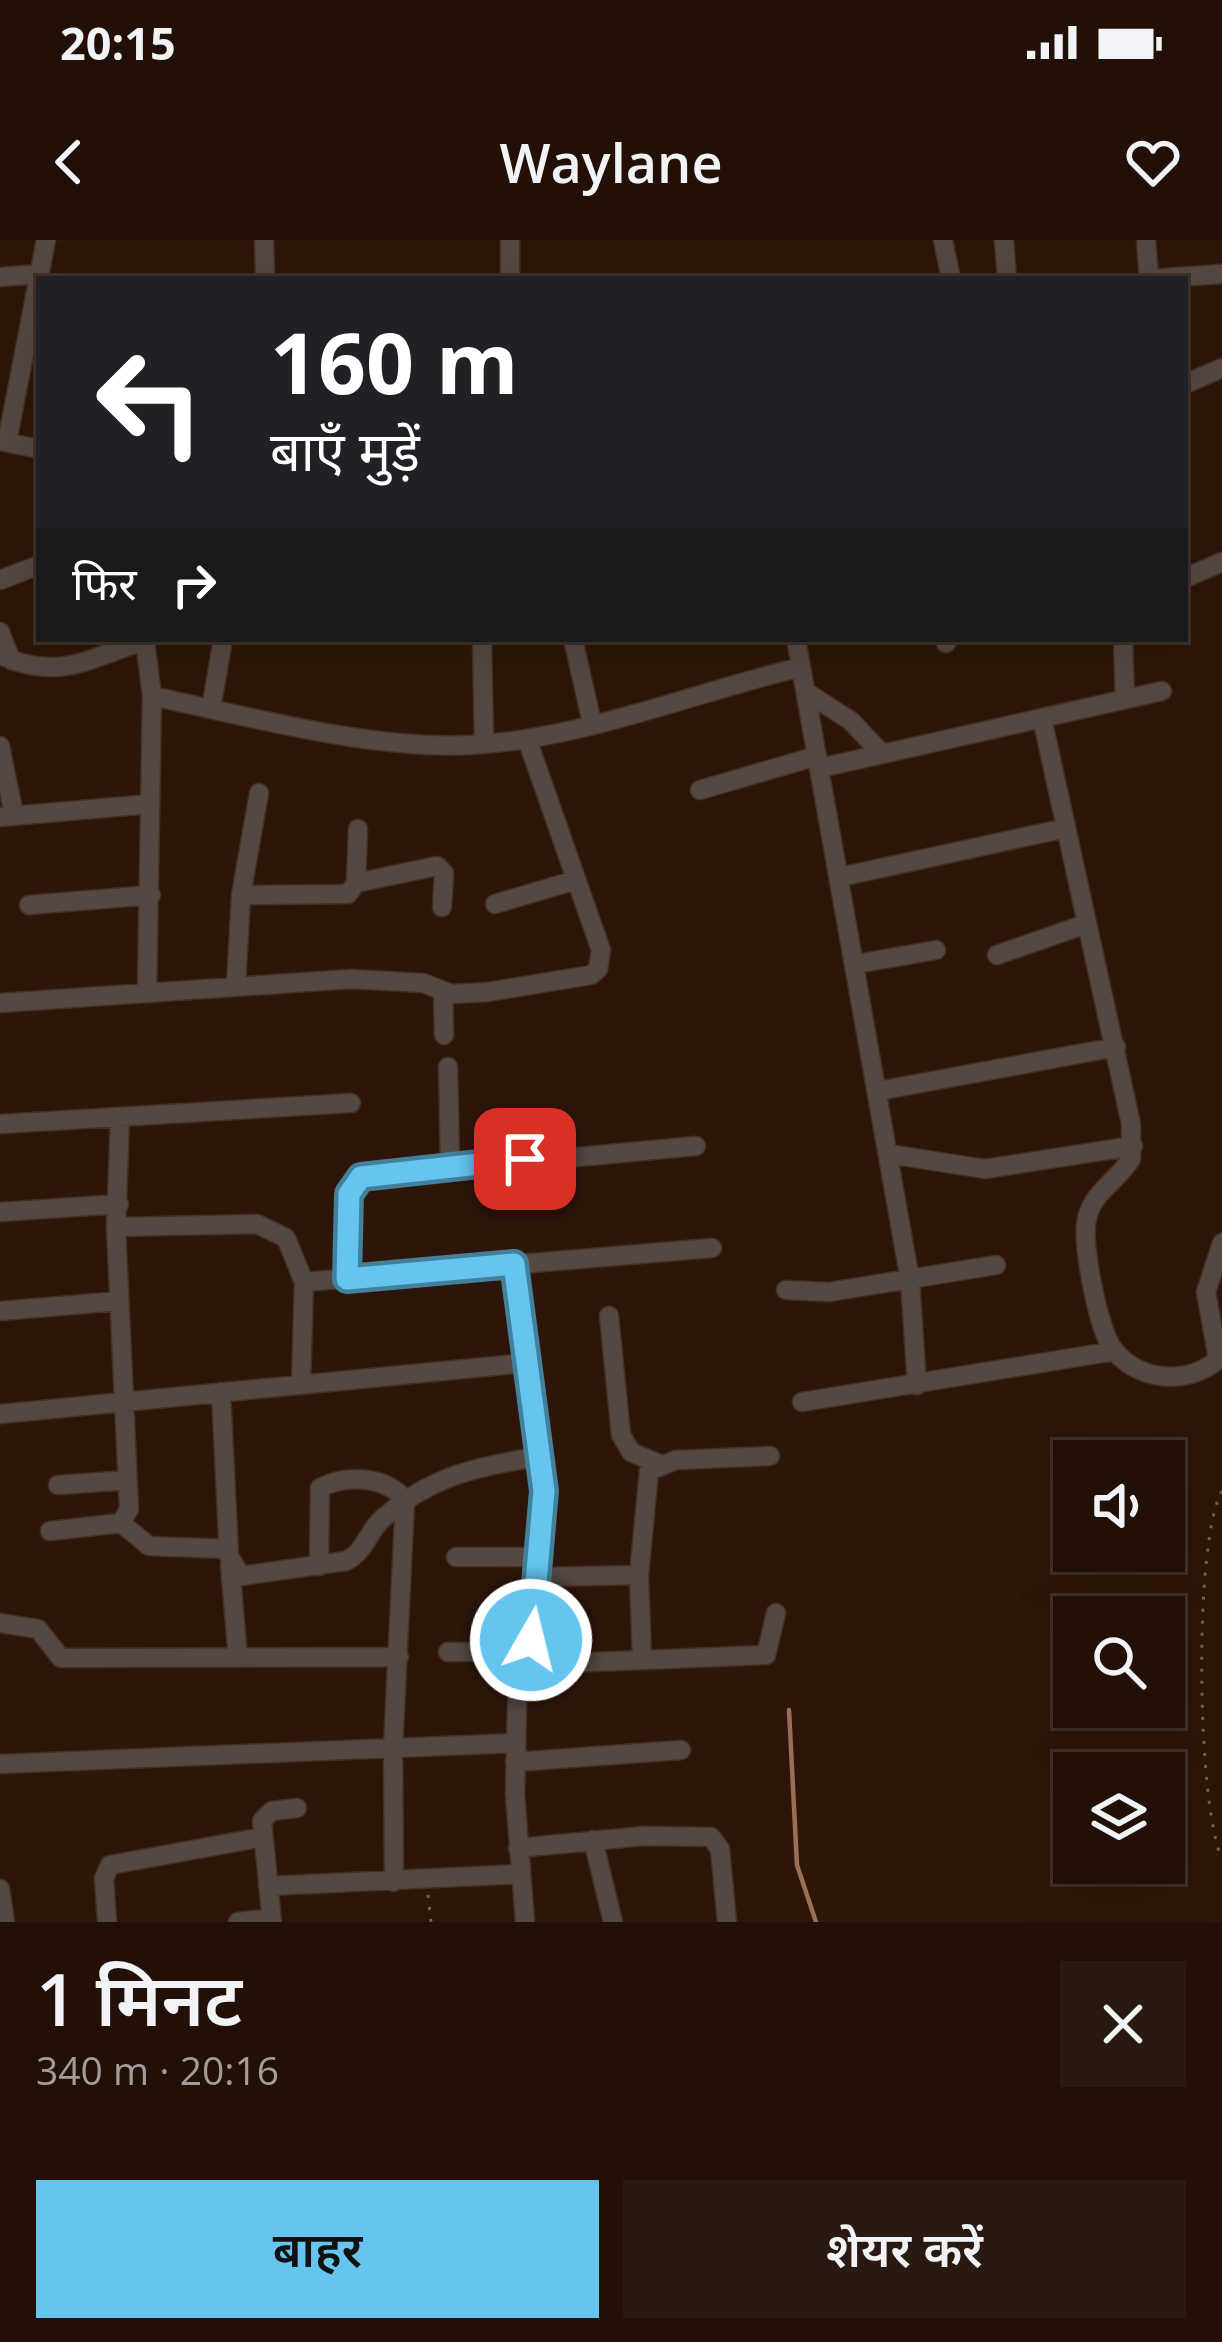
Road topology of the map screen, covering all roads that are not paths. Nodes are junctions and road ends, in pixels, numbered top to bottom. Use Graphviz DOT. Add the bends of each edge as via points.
graph roads {
  1 [pos="46,240"];
  2 [pos="263,240"];
  3 [pos="510,240"];
  4 [pos="944,240"];
  5 [pos="1004,240"];
  6 [pos="1146,240"];
  7 [pos="39,274"];
  8 [pos="1222,274"];
  9 [pos="265,276"];
  10 [pos="510,276"];
  11 [pos="950,276"];
  12 [pos="1007,276"];
  13 [pos="1149,276"];
  14 [pos="1188,276"];
  15 [pos="0,277"];
  16 [pos="36,288"];
  17 [pos="1221,371"];
  18 [pos="1188,383"];
  19 [pos="3,442"];
  20 [pos="36,448"];
  21 [pos="1222,562"];
  22 [pos="36,566"];
  23 [pos="1188,577"];
  24 [pos="0,580"];
  25 [pos="0,632"];
  26 [pos="139,642"];
  27 [pos="145,642"];
  28 [pos="222,642"];
  29 [pos="482,642"];
  30 [pos="574,642"];
  31 [pos="797,642"];
  32 [pos="1123,642"];
  33 [pos="5,658"];
  34 [pos="802,667"];
  35 [pos="1162,691"];
  36 [pos="806,692"];
  37 [pos="152,696"];
  38 [pos="1125,699"];
  39 [pos="211,709"];
  40 [pos="1042,718"];
  41 [pos="592,723"];
  42 [pos="538,737"];
  43 [pos="484,743"];
  44 [pos="882,754"];
  45 [pos="4,755"];
  46 [pos="818,762"];
  47 [pos="700,790"];
  48 [pos="259,793"];
  49 [pos="150,804"];
  50 [pos="7,816"];
  51 [pos="1066,827"];
  52 [pos="358,829"];
  53 [pos="840,877"];
  54 [pos="576,880"];
  55 [pos="356,883"];
  56 [pos="151,895"];
  57 [pos="242,895"];
  58 [pos="495,904"];
  59 [pos="29,905"];
  60 [pos="442,907"];
  61 [pos="1086,924"];
  62 [pos="936,950"];
  63 [pos="997,955"];
  64 [pos="856,964"];
  65 [pos="236,985"];
  66 [pos="147,991"];
  67 [pos="443,992"];
  68 [pos="0,1003"];
  69 [pos="444,1035"];
  70 [pos="1116,1047"];
  71 [pos="448,1066"];
  72 [pos="878,1091"];
  73 [pos="351,1103"];
  74 [pos="121,1118"];
  75 [pos="0,1124"];
  76 [pos="696,1146"];
  77 [pos="1132,1146"];
  78 [pos="889,1154"];
  79 [pos="450,1166"];
  80 [pos="119,1204"];
  81 [pos="0,1212"];
  82 [pos="116,1227"];
  83 [pos="1222,1243"];
  84 [pos="712,1248"];
  85 [pos="514,1264"];
  86 [pos="996,1265"];
  87 [pos="347,1279"];
  88 [pos="910,1280"];
  89 [pos="304,1282"];
  90 [pos="786,1290"];
  91 [pos="119,1301"];
  92 [pos="0,1311"];
  93 [pos="609,1316"];
  94 [pos="1114,1351"];
  95 [pos="525,1363"];
  96 [pos="301,1384"];
  97 [pos="917,1385"];
  98 [pos="221,1392"];
  99 [pos="123,1402"];
  100 [pos="802,1402"];
  101 [pos="0,1414"];
  102 [pos="770,1456"];
  103 [pos="538,1457"];
  104 [pos="659,1464"];
  105 [pos="127,1480"];
  106 [pos="58,1485"];
  107 [pos="405,1500"];
  108 [pos="121,1523"];
  109 [pos="50,1531"];
  110 [pos="229,1557"];
  111 [pos="457,1557"];
  112 [pos="319,1566"];
  113 [pos="541,1567"];
  114 [pos="639,1575"];
  115 [pos="776,1613"];
  116 [pos="0,1623"];
  117 [pos="448,1652"];
  118 [pos="399,1657"];
  119 [pos="238,1658"];
  120 [pos="522,1658"];
  121 [pos="642,1660"];
  122 [pos="393,1748"];
  123 [pos="681,1750"];
  124 [pos="516,1753"];
  125 [pos="0,1764"];
  126 [pos="297,1808"];
  127 [pos="263,1837"];
  128 [pos="593,1840"];
  129 [pos="518,1848"];
  130 [pos="520,1874"];
  131 [pos="394,1882"];
  132 [pos="268,1886"];
  133 [pos="0,1888"];
  134 [pos="271,1920"];
  135 [pos="5,1922"];
  136 [pos="107,1922"];
  137 [pos="238,1922"];
  138 [pos="525,1922"];
  139 [pos="613,1922"];
  140 [pos="728,1922"];
  1 -- 7 [label="street"];
  2 -- 9 [label="street"];
  3 -- 10 [label="street"];
  4 -- 11 [label="street"];
  5 -- 12 [label="street"];
  6 -- 13 [label="street"];
  7 -- 15 [label="street"];
  8 -- 14 [label="street"];
  16 -- 19 [label="street"];
  17 -- 18 [label="street"];
  19 -- 20 [label="street"];
  21 -- 23 [label="street"];
  22 -- 24 [label="street"];
  25 -- 33 [label="street"];
  26 -- 33 [label="street" via="54,670"];
  27 -- 37 [label="street"];
  28 -- 39 [label="street"];
  29 -- 43 [label="street"];
  30 -- 41 [label="street"];
  31 -- 34 [label="street"];
  32 -- 38 [label="street"];
  34 -- 36 [label="street"];
  34 -- 41 [label="street"];
  35 -- 38 [label="street"];
  36 -- 44 [label="street"];
  36 -- 46 [label="street"];
  37 -- 39 [label="street"];
  37 -- 49 [label="street"];
  38 -- 40 [label="street"];
  39 -- 43 [label="street" via="400,741"];
  40 -- 44 [label="street"];
  40 -- 51 [label="street"];
  41 -- 42 [label="street"];
  42 -- 43 [label="street"];
  42 -- 54 [label="street"];
  44 -- 46 [label="street"];
  45 -- 50 [label="street"];
  46 -- 47 [label="street"];
  46 -- 53 [label="street"];
  48 -- 57 [label="street"];
  49 -- 50 [label="street"];
  49 -- 56 [label="street"];
  51 -- 53 [label="street"];
  51 -- 61 [label="street"];
  52 -- 55 [label="street"];
  53 -- 64 [label="street"];
  54 -- 58 [label="street"];
  54 -- 67 [label="street" via="601,950 598,969 510,991"];
  55 -- 57 [label="street" via="344,895"];
  55 -- 60 [label="street" via="436,866 444,873"];
  56 -- 59 [label="street"];
  56 -- 66 [label="street"];
  57 -- 65 [label="street"];
  61 -- 63 [label="street"];
  61 -- 70 [label="street"];
  62 -- 64 [label="street"];
  64 -- 72 [label="street"];
  65 -- 66 [label="street"];
  65 -- 67 [label="street" via="402,980"];
  66 -- 68 [label="street"];
  67 -- 69 [label="street"];
  70 -- 72 [label="street"];
  70 -- 77 [label="street"];
  71 -- 79 [label="street"];
  72 -- 78 [label="street"];
  73 -- 74 [label="street"];
  74 -- 75 [label="street"];
  74 -- 80 [label="street"];
  76 -- 79 [label="street"];
  77 -- 78 [label="street" via="985,1169"];
  77 -- 94 [label="street" via="1087,1217 1092,1279"];
  78 -- 88 [label="street"];
  79 -- 87 [label="street" via="372,1174 353,1184"];
  80 -- 81 [label="street"];
  80 -- 82 [label="street"];
  82 -- 89 [label="street" via="257,1224 286,1238"];
  82 -- 91 [label="street"];
  83 -- 94 [label="street" via="1206,1292 1219,1359 1160,1378"];
  84 -- 85 [label="street"];
  85 -- 87 [label="street"];
  85 -- 95 [label="street"];
  86 -- 88 [label="street"];
  87 -- 89 [label="street"];
  88 -- 90 [label="street"];
  88 -- 97 [label="street"];
  89 -- 96 [label="street"];
  91 -- 92 [label="street"];
  91 -- 99 [label="street"];
  93 -- 104 [label="street" via="621,1435 632,1452"];
  94 -- 97 [label="street"];
  95 -- 96 [label="street"];
  95 -- 103 [label="street"];
  96 -- 98 [label="street"];
  97 -- 100 [label="street"];
  98 -- 99 [label="street"];
  98 -- 110 [label="street"];
  99 -- 101 [label="street"];
  99 -- 105 [label="street"];
  102 -- 104 [label="street"];
  103 -- 107 [label="street" via="451,1474"];
  103 -- 113 [label="street"];
  104 -- 114 [label="street" via="644,1481"];
  105 -- 106 [label="street"];
  105 -- 108 [label="street"];
  107 -- 112 [label="street" via="378,1522 359,1554"];
  107 -- 112 [label="street" via="378,1482 320,1488"];
  107 -- 118 [label="street"];
  108 -- 109 [label="street"];
  108 -- 110 [label="street" via="148,1546"];
  110 -- 112 [label="street" via="241,1576"];
  110 -- 119 [label="street"];
  111 -- 113 [label="street"];
  113 -- 114 [label="street"];
  113 -- 120 [label="street" via="534,1630"];
  114 -- 121 [label="street"];
  115 -- 121 [label="street" via="766,1655"];
  116 -- 119 [label="street" via="38,1629 61,1658"];
  117 -- 120 [label="street"];
  118 -- 119 [label="street"];
  118 -- 122 [label="street"];
  120 -- 121 [label="street"];
  120 -- 124 [label="street"];
  122 -- 124 [label="street"];
  122 -- 125 [label="street"];
  122 -- 131 [label="street"];
  123 -- 124 [label="street"];
  124 -- 129 [label="street"];
  126 -- 127 [label="street" via="266,1813"];
  127 -- 132 [label="street"];
  127 -- 136 [label="street" via="110,1865"];
  128 -- 129 [label="street"];
  128 -- 139 [label="street"];
  128 -- 140 [label="street" via="711,1837 720,1849"];
  129 -- 130 [label="street"];
  130 -- 131 [label="street"];
  130 -- 138 [label="street"];
  131 -- 132 [label="street"];
  132 -- 134 [label="street"];
  133 -- 135 [label="street"];
  134 -- 137 [label="street"];
}
